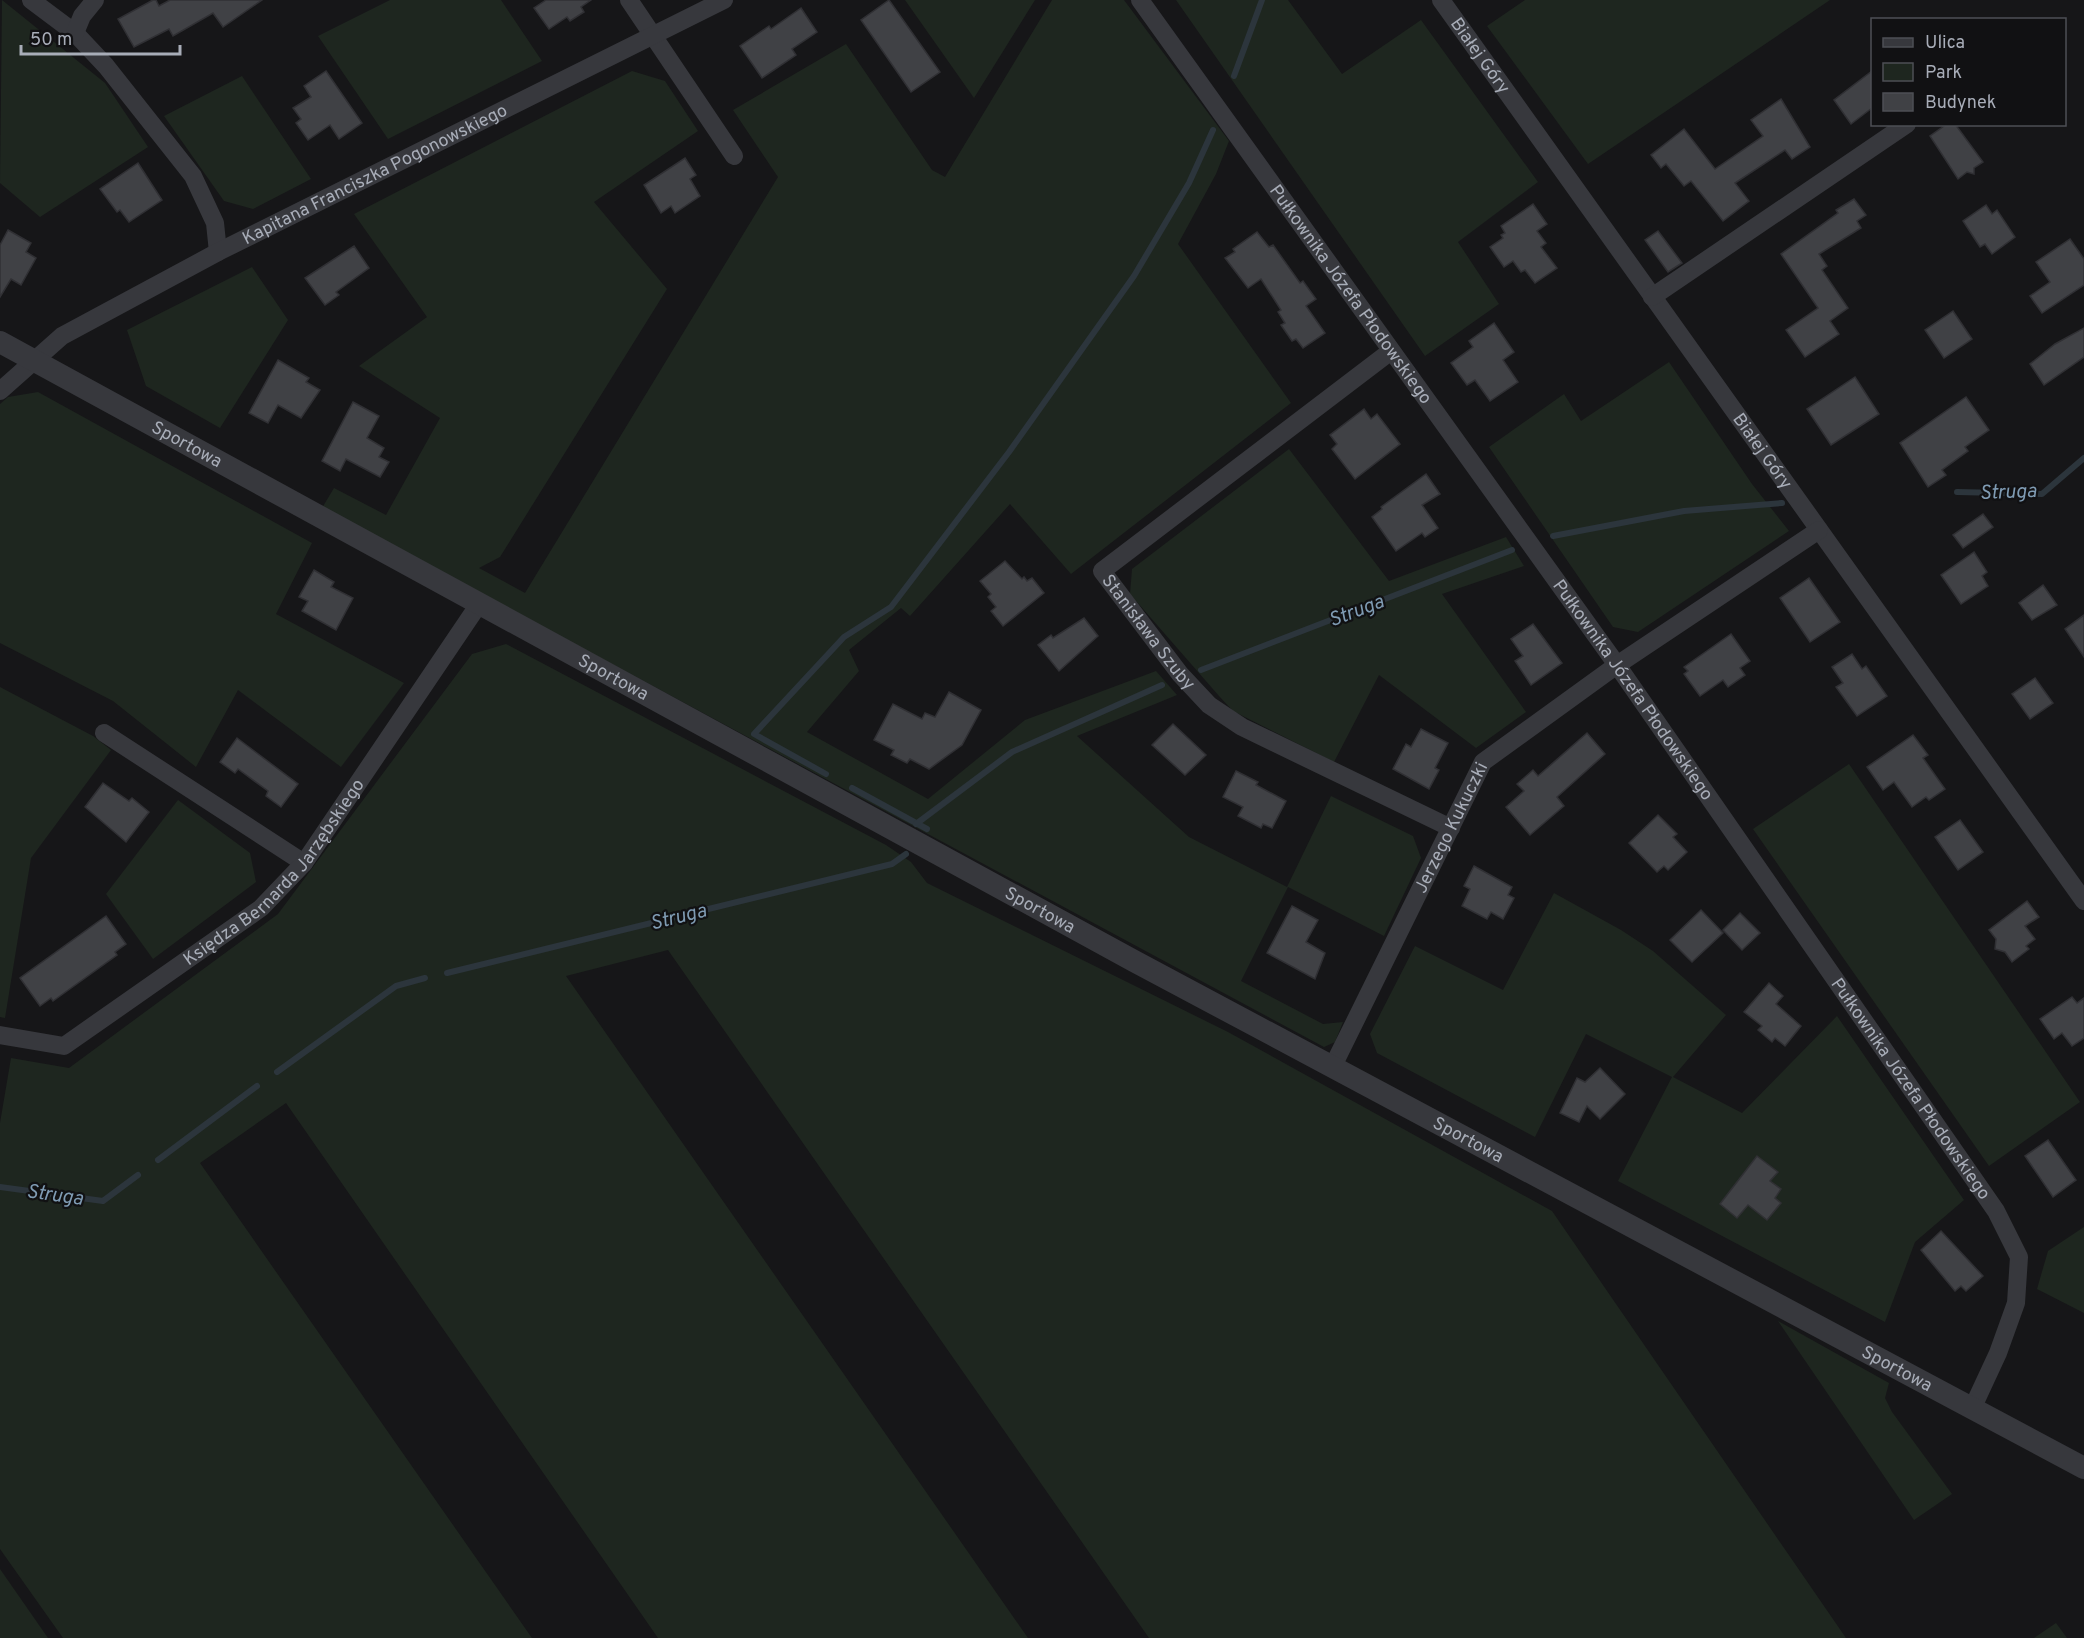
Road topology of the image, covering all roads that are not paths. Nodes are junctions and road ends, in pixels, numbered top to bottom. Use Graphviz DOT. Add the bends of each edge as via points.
graph roads {
  1 [pos="31,0"];
  2 [pos="94,0"];
  3 [pos="629,0"];
  4 [pos="724,0"];
  5 [pos="1140,0"];
  6 [pos="1441,0"];
  7 [pos="75,33"];
  8 [pos="653,36"];
  9 [pos="1904,126"];
  10 [pos="734,156"];
  11 [pos="218,252"];
  12 [pos="1652,297"];
  13 [pos="0,342"];
  14 [pos="1391,351"];
  15 [pos="34,361"];
  16 [pos="0,391"];
  17 [pos="1819,530"];
  18 [pos="479,604"];
  19 [pos="1617,665"];
  20 [pos="104,733"];
  21 [pos="1451,828"];
  22 [pos="304,863"];
  23 [pos="2082,894"];
  24 [pos="0,1035"];
  25 [pos="1333,1066"];
  26 [pos="1971,1409"];
  27 [pos="2084,1468"];
  1 -- 7 [label="street"];
  2 -- 7 [label="street"];
  3 -- 8 [label="street"];
  4 -- 8 [label="street, Kapitana Franciszka Pogonowskiego"];
  5 -- 14 [label="street, Pułkownika Józefa Płodowskiego"];
  6 -- 12 [label="street, Białej Góry"];
  7 -- 11 [label="street" via="193,176 215,224"];
  8 -- 10 [label="street"];
  8 -- 11 [label="street, Kapitana Franciszka Pogonowskiego"];
  9 -- 12 [label="street"];
  11 -- 15 [label="street, Kapitana Franciszka Pogonowskiego" via="62,336"];
  12 -- 17 [label="street, Białej Góry"];
  13 -- 15 [label="street, Sportowa"];
  14 -- 19 [label="street, Pułkownika Józefa Płodowskiego"];
  14 -- 21 [label="street, Stanisława Szuby" via="1102,571 1180,674 1209,705 1242,727"];
  15 -- 16 [label="street, Kapitana Franciszka Pogonowskiego"];
  15 -- 18 [label="street, Sportowa"];
  17 -- 19 [label="street, Jerzego Kukuczki"];
  17 -- 23 [label="street, Białej Góry"];
  18 -- 22 [label="street, Księdza Bernarda Jarzębskiego"];
  18 -- 25 [label="street, Sportowa"];
  19 -- 21 [label="street, Jerzego Kukuczki" via="1483,762"];
  19 -- 26 [label="street, Pułkownika Józefa Płodowskiego" via="1990,1202 2019,1257 2016,1303"];
  20 -- 22 [label="street"];
  21 -- 25 [label="street, Jerzego Kukuczki"];
  22 -- 24 [label="street, Księdza Bernarda Jarzębskiego" via="261,908 64,1046"];
  25 -- 26 [label="street, Sportowa"];
  26 -- 27 [label="street, Sportowa"];
}
